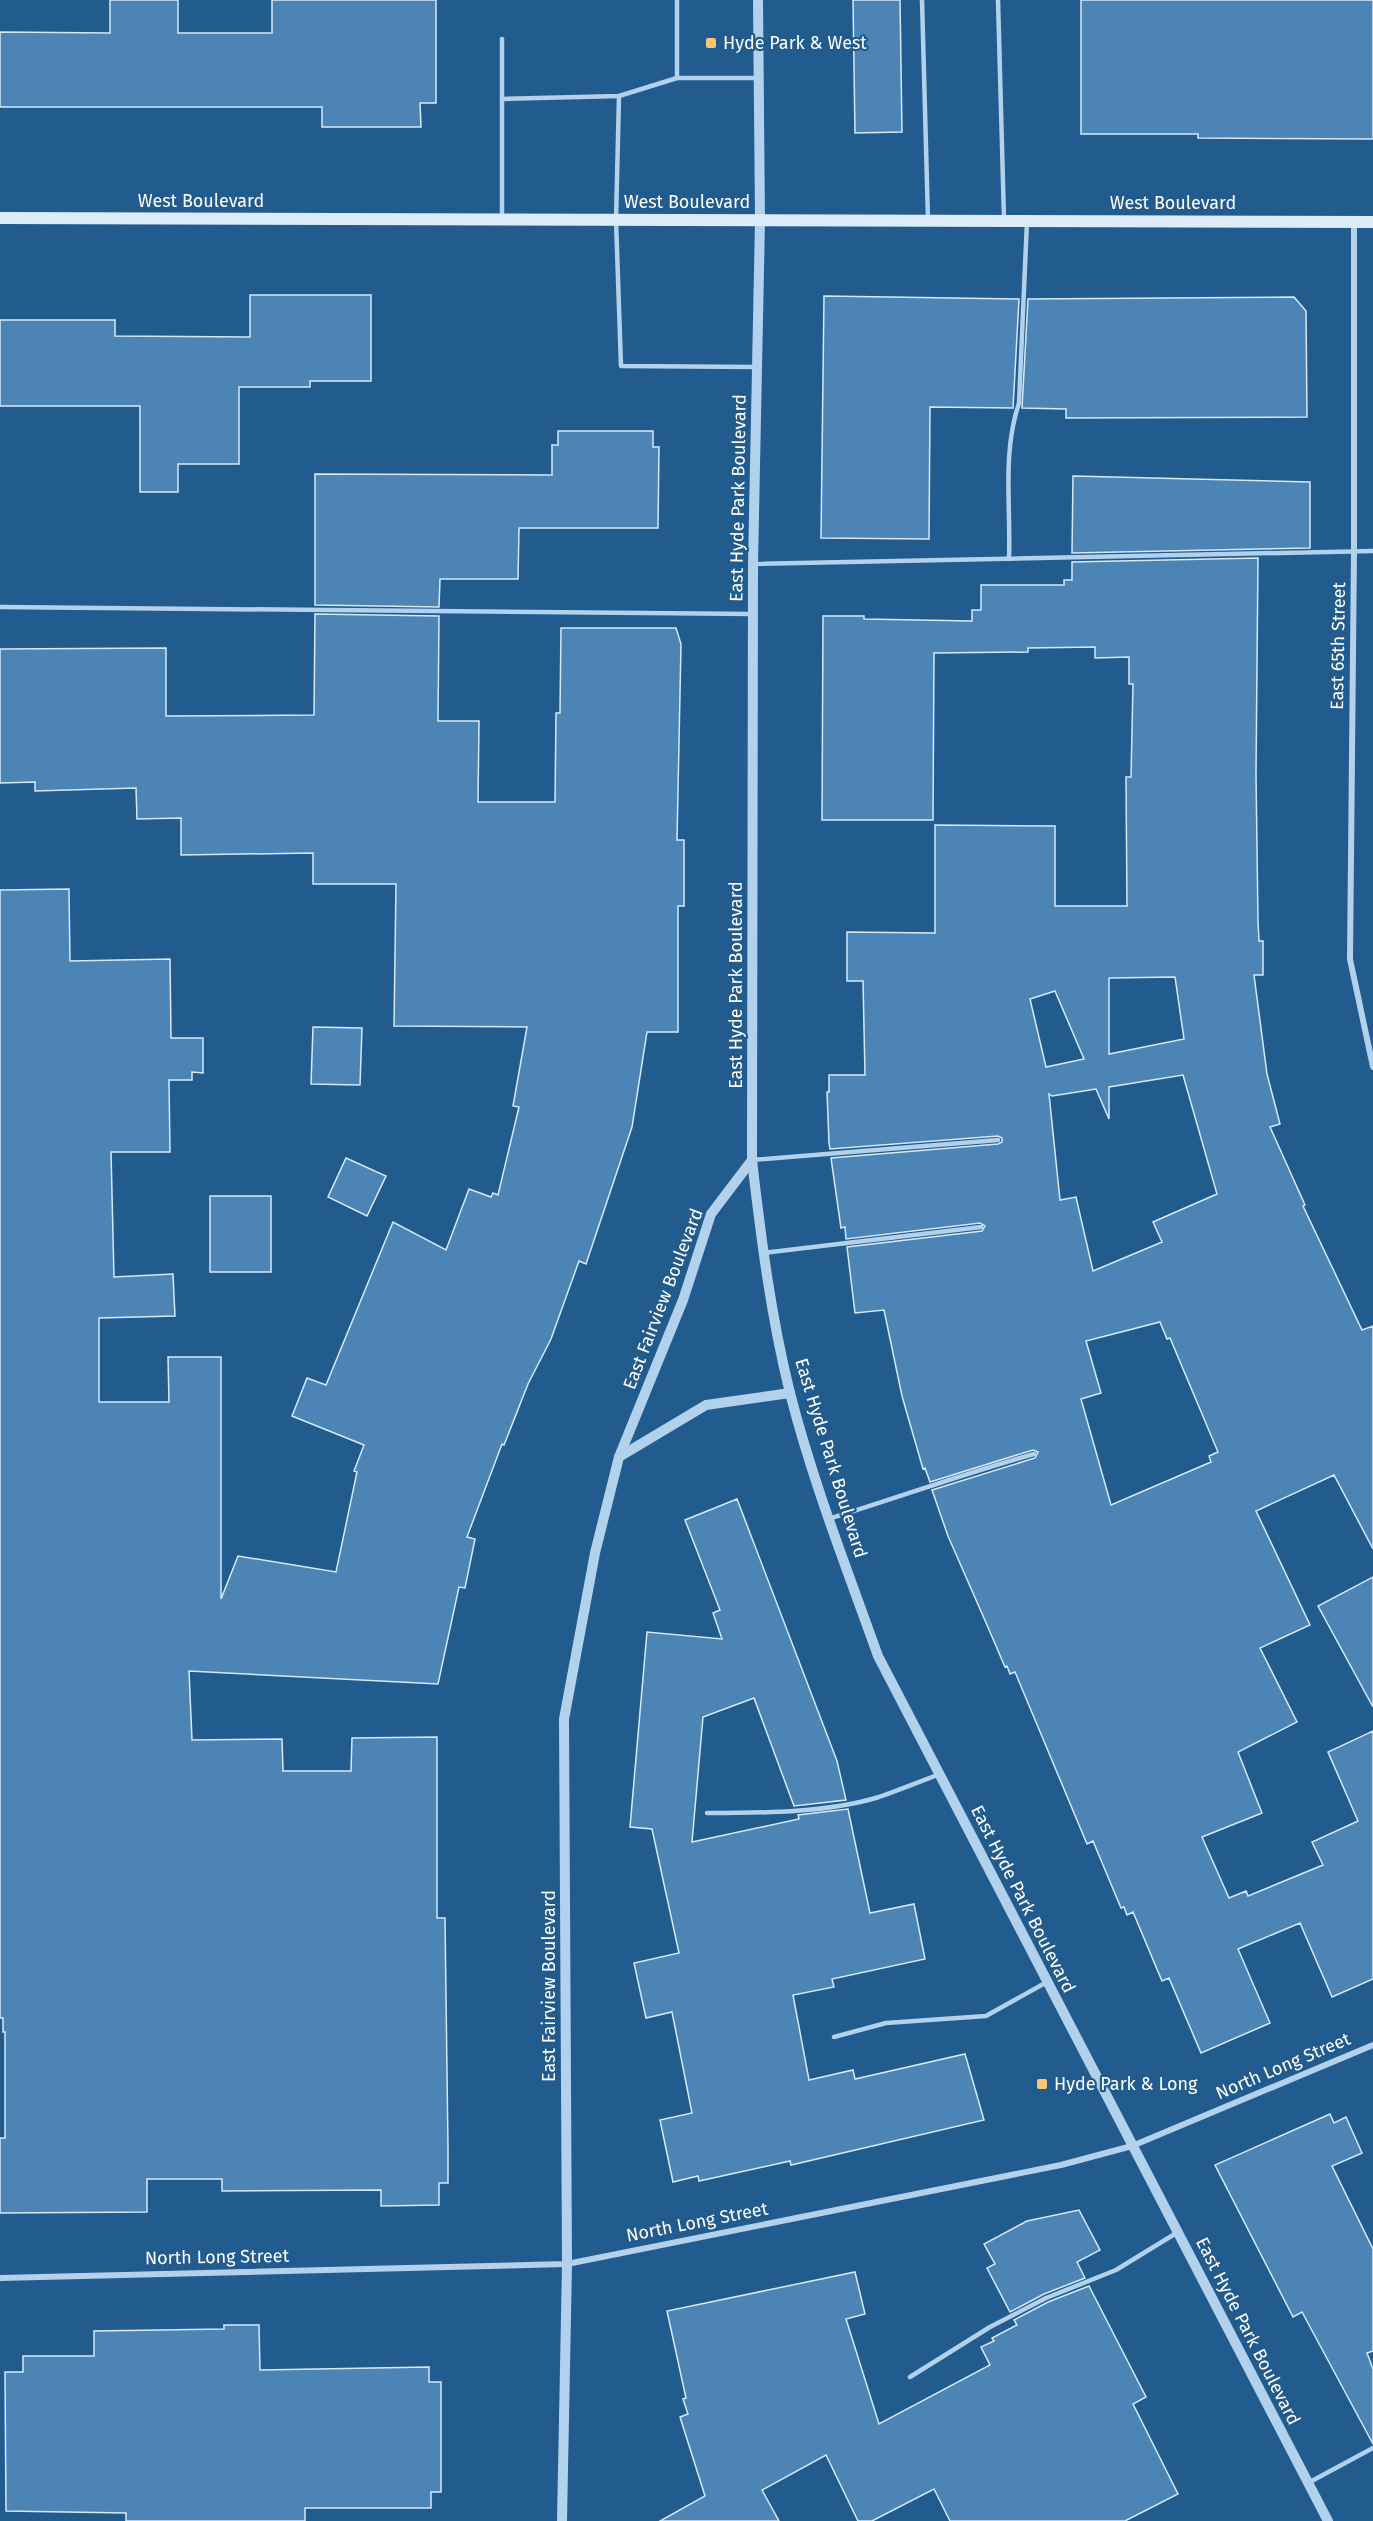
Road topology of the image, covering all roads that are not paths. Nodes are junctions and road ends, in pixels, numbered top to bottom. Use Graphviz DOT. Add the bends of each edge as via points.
graph roads {
  1 [pos="677,0"];
  2 [pos="758,0"];
  3 [pos="922,0"];
  4 [pos="998,0"];
  5 [pos="502,39"];
  6 [pos="677,78"];
  7 [pos="759,78"];
  8 [pos="619,96"];
  9 [pos="502,99"];
  10 [pos="0,218"];
  11 [pos="502,219"];
  12 [pos="616,219"];
  13 [pos="928,220"];
  14 [pos="1027,220"];
  15 [pos="760,221"];
  16 [pos="1004,221"];
  17 [pos="1354,222"];
  18 [pos="1373,222"];
  19 [pos="757,367"];
  20 [pos="1354,551"];
  21 [pos="1373,551"];
  22 [pos="1009,559"];
  23 [pos="753,564"];
  24 [pos="0,608"];
  25 [pos="753,614"];
  26 [pos="1373,1067"];
  27 [pos="998,1140"];
  28 [pos="752,1160"];
  29 [pos="981,1227"];
  30 [pos="763,1253"];
  31 [pos="790,1393"];
  32 [pos="1034,1454"];
  33 [pos="619,1457"];
  34 [pos="828,1519"];
  35 [pos="940,1774"];
  36 [pos="707,1813"];
  37 [pos="1047,1982"];
  38 [pos="834,2037"];
  39 [pos="1373,2045"];
  40 [pos="1132,2146"];
  41 [pos="1178,2232"];
  42 [pos="567,2264"];
  43 [pos="0,2278"];
  44 [pos="910,2377"];
  45 [pos="1373,2448"];
  46 [pos="1308,2483"];
  47 [pos="563,2519"];
  48 [pos="1328,2521"];
  1 -- 6 [label="lane"];
  2 -- 7 [label="street, East Hyde Park Boulevard"];
  3 -- 13 [label="lane"];
  4 -- 16 [label="lane"];
  5 -- 9 [label="lane"];
  6 -- 7 [label="lane"];
  6 -- 8 [label="lane"];
  7 -- 15 [label="street, East Hyde Park Boulevard"];
  8 -- 9 [label="lane"];
  8 -- 12 [label="lane"];
  9 -- 11 [label="lane"];
  10 -- 11 [label="main road, West Boulevard"];
  11 -- 12 [label="main road, West Boulevard"];
  12 -- 15 [label="main road, West Boulevard"];
  12 -- 19 [label="lane" via="621,366"];
  13 -- 15 [label="main road, West Boulevard"];
  13 -- 16 [label="main road, West Boulevard"];
  14 -- 16 [label="main road, West Boulevard"];
  14 -- 17 [label="main road, West Boulevard"];
  14 -- 22 [label="lane" via="1019,403 1012,423 1007,465"];
  15 -- 19 [label="street, East Hyde Park Boulevard"];
  17 -- 18 [label="main road, West Boulevard"];
  17 -- 20 [label="street, East 65th Street"];
  19 -- 23 [label="street, East Hyde Park Boulevard"];
  20 -- 21 [label="lane"];
  20 -- 22 [label="lane"];
  20 -- 26 [label="street, East 65th Street" via="1350,959"];
  22 -- 23 [label="lane"];
  23 -- 25 [label="street, East Hyde Park Boulevard"];
  24 -- 25 [label="lane"];
  25 -- 28 [label="street, East Hyde Park Boulevard"];
  27 -- 28 [label="lane"];
  28 -- 30 [label="street, East Hyde Park Boulevard"];
  28 -- 33 [label="street, East Fairview Boulevard" via="711,1214 682,1300"];
  29 -- 30 [label="lane"];
  30 -- 31 [label="street, East Hyde Park Boulevard"];
  31 -- 33 [label="street" via="706,1405"];
  31 -- 34 [label="street, East Hyde Park Boulevard"];
  32 -- 34 [label="lane"];
  33 -- 42 [label="street, East Fairview Boulevard" via="595,1552 564,1719"];
  34 -- 35 [label="street, East Hyde Park Boulevard" via="878,1656"];
  35 -- 36 [label="lane" via="877,1797 828,1806"];
  35 -- 37 [label="street, East Hyde Park Boulevard"];
  37 -- 38 [label="lane" via="986,2016 886,2023"];
  37 -- 40 [label="street, East Hyde Park Boulevard"];
  39 -- 40 [label="street, North Long Street"];
  40 -- 41 [label="street, East Hyde Park Boulevard"];
  40 -- 42 [label="street, North Long Street" via="1061,2165"];
  41 -- 44 [label="lane" via="1116,2270 990,2326"];
  41 -- 46 [label="street, East Hyde Park Boulevard"];
  42 -- 43 [label="street, North Long Street"];
  42 -- 47 [label="street, East Fairview Boulevard"];
  45 -- 46 [label="lane"];
  46 -- 48 [label="street, East Hyde Park Boulevard"];
}
